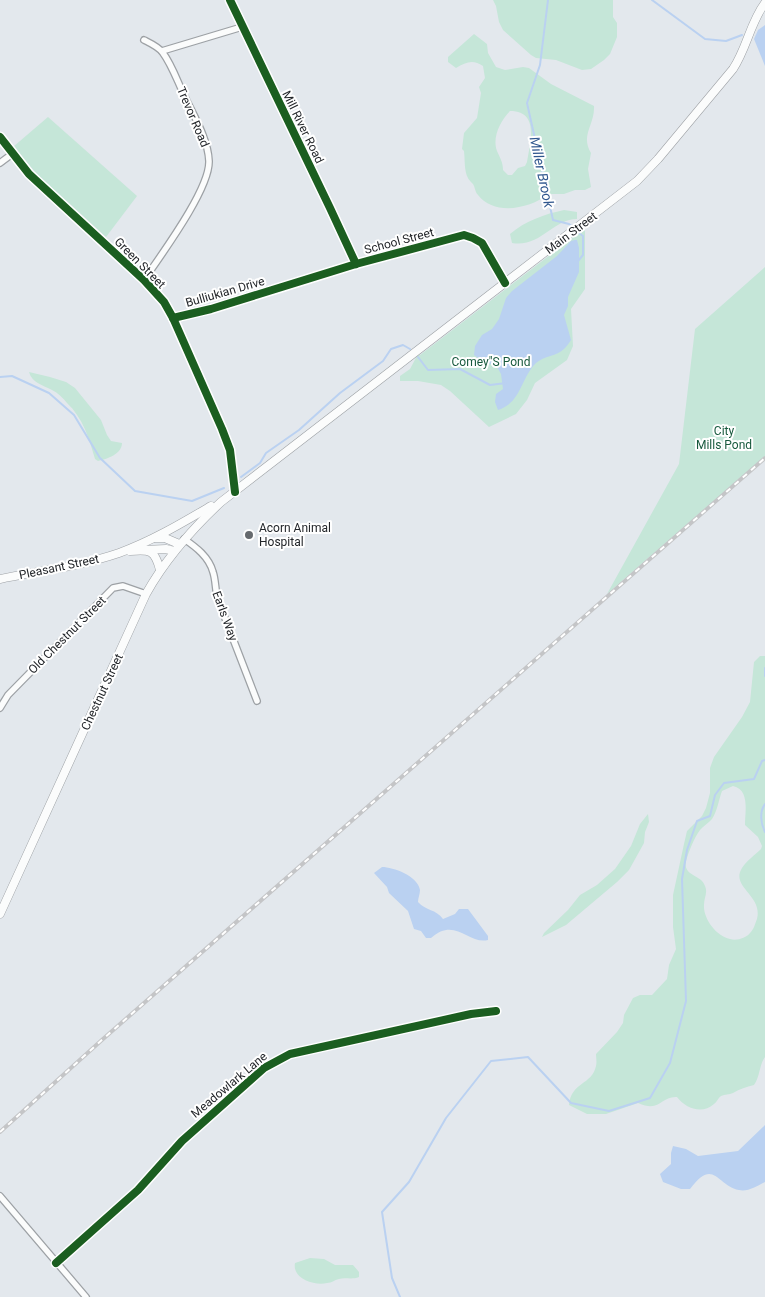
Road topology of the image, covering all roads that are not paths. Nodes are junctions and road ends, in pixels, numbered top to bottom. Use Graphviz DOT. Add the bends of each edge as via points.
graph roads {
  1 [pos="230,0"];
  2 [pos="765,3"];
  3 [pos="242,27"];
  4 [pos="144,40"];
  5 [pos="162,51"];
  6 [pos="0,137"];
  7 [pos="12,154"];
  8 [pos="0,163"];
  9 [pos="356,264"];
  10 [pos="144,280"];
  11 [pos="505,283"];
  12 [pos="282,286"];
  13 [pos="173,318"];
  14 [pos="235,492"];
  15 [pos="221,502"];
  16 [pos="154,538"];
  17 [pos="179,544"];
  18 [pos="142,550"];
  19 [pos="118,553"];
  20 [pos="160,570"];
  21 [pos="0,579"];
  22 [pos="146,594"];
  23 [pos="257,701"];
  24 [pos="0,708"];
  25 [pos="0,914"];
  26 [pos="496,1011"];
  27 [pos="0,1196"];
  28 [pos="56,1262"];
  29 [pos="86,1297"];
  1 -- 3 [label="street, Mill River Road"];
  2 -- 11 [label="main road, Main Street" via="738,62 647,172"];
  3 -- 5 [label="street"];
  3 -- 9 [label="street, Mill River Road"];
  4 -- 5 [label="street"];
  5 -- 10 [label="street, Trevor Road" via="196,119 207,147 209,166 197,198"];
  6 -- 7 [label="street, Green Street"];
  7 -- 8 [label="street"];
  7 -- 10 [label="street, Green Street" via="29,174"];
  9 -- 11 [label="street, School Street" via="464,235 482,243"];
  9 -- 12 [label="street, School Street"];
  10 -- 13 [label="street, Green Street" via="164,302"];
  11 -- 14 [label="main road, Main Street"];
  12 -- 13 [label="street, Bulliukian Drive"];
  13 -- 14 [label="street, Green Street" via="230,450"];
  14 -- 15 [label="main road, Chestnut Street"];
  15 -- 16 [label="main road, Pleasant Street"];
  15 -- 17 [label="main road, Chestnut Street"];
  16 -- 17 [label="main road" via="165,538"];
  16 -- 19 [label="main road, Pleasant Street"];
  17 -- 18 [label="main road, Pleasant Street"];
  17 -- 20 [label="main road, Chestnut Street"];
  17 -- 23 [label="street, Earls Way" via="196,547 214,572 215,590"];
  18 -- 19 [label="main road, Pleasant Street"];
  18 -- 20 [label="main road" via="156,556"];
  19 -- 21 [label="main road, Pleasant Street"];
  20 -- 22 [label="main road, Chestnut Street"];
  22 -- 24 [label="street, Old Chestnut Street" via="123,586 113,588 12,691"];
  22 -- 25 [label="main road, Chestnut Street"];
  26 -- 28 [label="street, Meadowlark Lane" via="290,1054 275,1061 182,1141 144,1184"];
  27 -- 28 [label="street"];
  28 -- 29 [label="street"];
}
